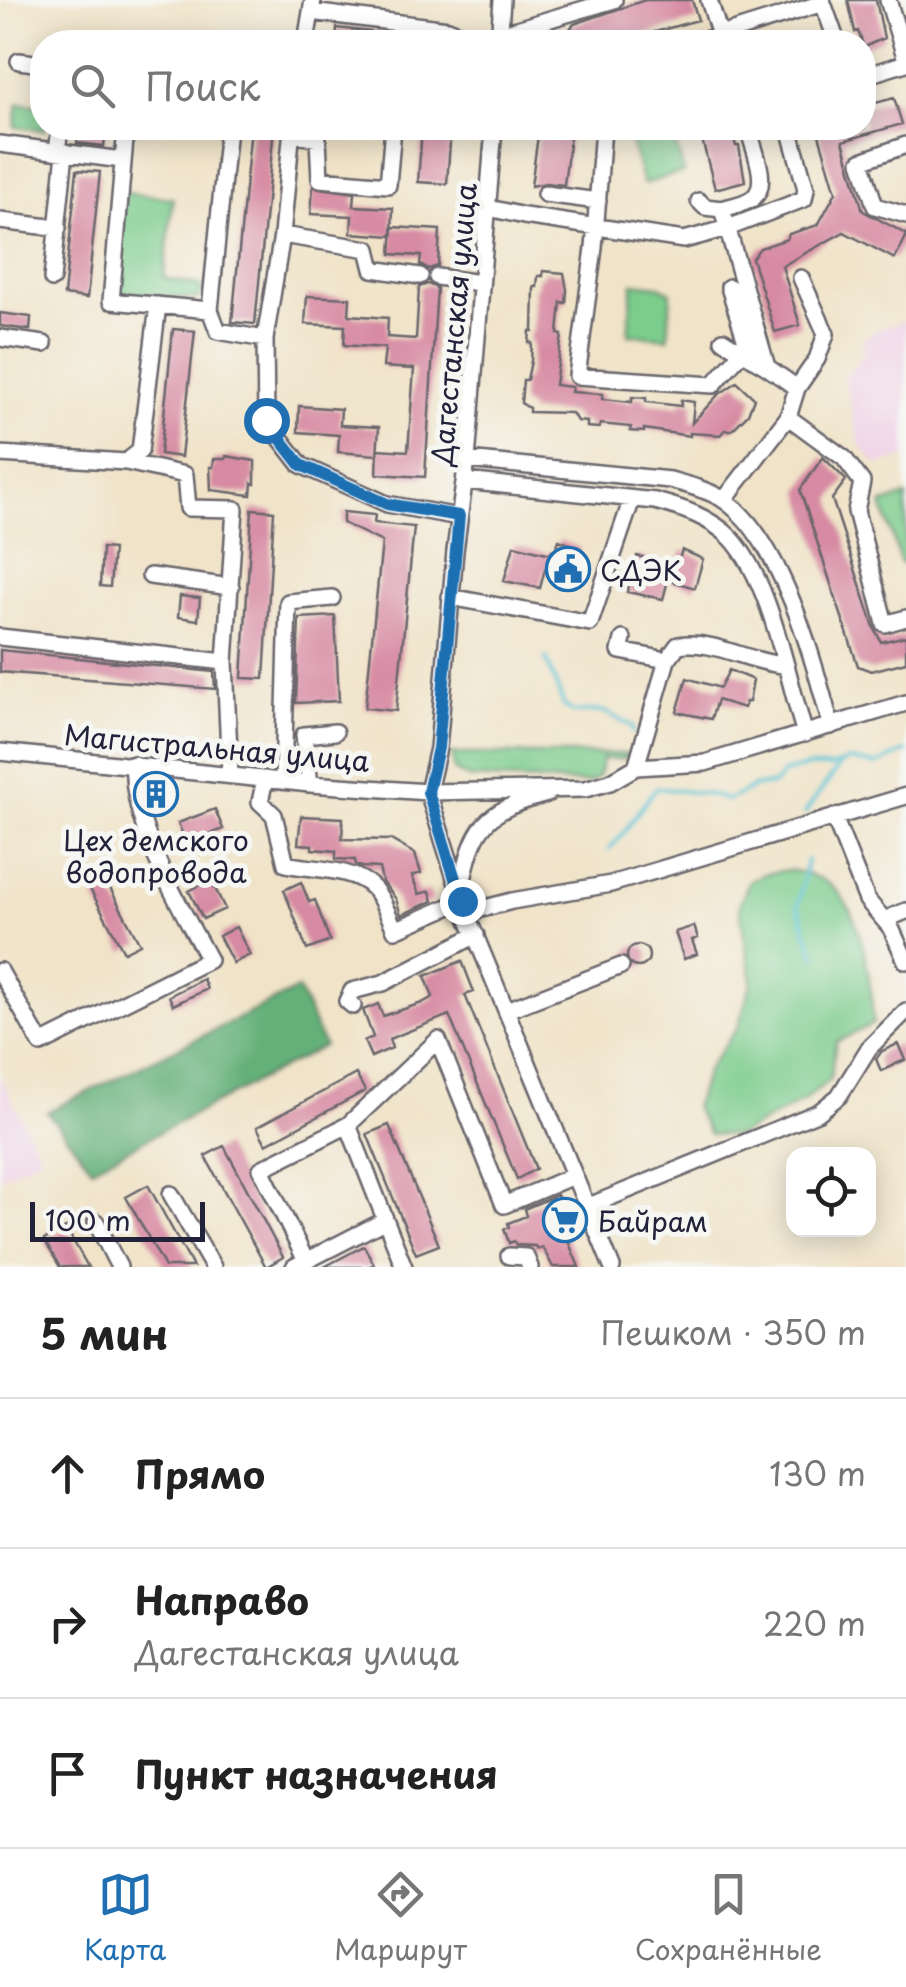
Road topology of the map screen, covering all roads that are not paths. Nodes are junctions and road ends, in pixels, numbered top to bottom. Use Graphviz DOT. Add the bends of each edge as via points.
graph roads {
  1 [pos="502,0"];
  2 [pos="614,0"];
  3 [pos="709,0"];
  4 [pos="888,0"];
  5 [pos="312,6"];
  6 [pos="450,30"];
  7 [pos="500,30"];
  8 [pos="524,30"];
  9 [pos="718,30"];
  10 [pos="746,30"];
  11 [pos="833,30"];
  12 [pos="19,61"];
  13 [pos="906,61"];
  14 [pos="30,62"];
  15 [pos="876,72"];
  16 [pos="60,140"];
  17 [pos="124,140"];
  18 [pos="227,140"];
  19 [pos="291,140"];
  20 [pos="318,140"];
  21 [pos="392,140"];
  22 [pos="493,140"];
  23 [pos="602,140"];
  24 [pos="751,140"];
  25 [pos="792,140"];
  26 [pos="0,144"];
  27 [pos="906,146"];
  28 [pos="61,152"];
  29 [pos="122,160"];
  30 [pos="545,194"];
  31 [pos="598,201"];
  32 [pos="699,202"];
  33 [pos="490,208"];
  34 [pos="722,210"];
  35 [pos="906,216"];
  36 [pos="0,221"];
  37 [pos="596,226"];
  38 [pos="58,228"];
  39 [pos="728,228"];
  40 [pos="282,235"];
  41 [pos="420,276"];
  42 [pos="438,276"];
  43 [pos="801,278"];
  44 [pos="52,279"];
  45 [pos="480,283"];
  46 [pos="728,287"];
  47 [pos="158,305"];
  48 [pos="210,310"];
  49 [pos="0,338"];
  50 [pos="265,339"];
  51 [pos="723,340"];
  52 [pos="44,344"];
  53 [pos="742,352"];
  54 [pos="765,360"];
  55 [pos="797,388"];
  56 [pos="788,417"];
  57 [pos="0,454"];
  58 [pos="467,460"];
  59 [pos="126,462"];
  60 [pos="465,481"];
  61 [pos="632,498"];
  62 [pos="724,500"];
  63 [pos="459,516"];
  64 [pos="150,576"];
  65 [pos="231,587"];
  66 [pos="332,598"];
  67 [pos="450,598"];
  68 [pos="906,618"];
  69 [pos="0,637"];
  70 [pos="623,639"];
  71 [pos="667,660"];
  72 [pos="225,662"];
  73 [pos="783,665"];
  74 [pos="906,703"];
  75 [pos="831,726"];
  76 [pos="336,732"];
  77 [pos="805,734"];
  78 [pos="0,752"];
  79 [pos="134,764"];
  80 [pos="636,767"];
  81 [pos="230,774"];
  82 [pos="265,779"];
  83 [pos="283,781"];
  84 [pos="310,784"];
  85 [pos="566,789"];
  86 [pos="428,792"];
  87 [pos="906,796"];
  88 [pos="834,817"];
  89 [pos="463,902"];
  90 [pos="906,911"];
  91 [pos="884,920"];
  92 [pos="476,934"];
  93 [pos="906,961"];
  94 [pos="621,966"];
  95 [pos="0,971"];
  96 [pos="353,1006"];
  97 [pos="506,1010"];
  98 [pos="906,1010"];
  99 [pos="348,1125"];
  100 [pos="573,1176"];
  101 [pos="171,1194"];
  102 [pos="588,1206"];
  103 [pos="384,1220"];
  104 [pos="96,1222"];
  105 [pos="508,1256"];
  106 [pos="300,1264"];
  107 [pos="119,1267"];
  108 [pos="214,1267"];
  109 [pos="404,1267"];
  110 [pos="530,1267"];
  111 [pos="612,1267"];
  1 -- 7 [label="street"];
  2 -- 8 [label="street"];
  3 -- 9 [label="street"];
  4 -- 13 [label="street"];
  5 -- 6 [label="street"];
  10 -- 11 [label="street" via="823,3"];
  12 -- 14 [label="street"];
  13 -- 15 [label="street"];
  16 -- 28 [label="street"];
  17 -- 29 [label="street"];
  18 -- 48 [label="street"];
  19 -- 40 [label="street"];
  20 -- 21 [label="street" via="320,179 388,185"];
  22 -- 33 [label="street, Дагестанская улица"];
  23 -- 31 [label="street"];
  24 -- 34 [label="street" via="759,190"];
  25 -- 39 [label="street" via="804,199"];
  26 -- 28 [label="street"];
  27 -- 35 [label="street" via="862,160 875,206"];
  28 -- 29 [label="street"];
  28 -- 38 [label="street"];
  29 -- 47 [label="street" via="111,302"];
  30 -- 31 [label="street"];
  31 -- 37 [label="street"];
  32 -- 34 [label="street"];
  33 -- 37 [label="street"];
  33 -- 45 [label="street, Дагестанская улица"];
  34 -- 39 [label="street"];
  36 -- 38 [label="street"];
  37 -- 39 [label="street" via="684,240"];
  37 -- 53 [label="street" via="577,376 713,385"];
  38 -- 44 [label="street"];
  39 -- 54 [label="street"];
  40 -- 41 [label="street" via="368,249 374,269"];
  40 -- 50 [label="street"];
  42 -- 45 [label="street"];
  43 -- 55 [label="street" via="826,334"];
  45 -- 58 [label="street, Дагестанская улица"];
  46 -- 54 [label="street" via="744,338"];
  47 -- 48 [label="street"];
  47 -- 59 [label="street" via="140,452"];
  48 -- 50 [label="street" via="218,331"];
  49 -- 52 [label="street"];
  50 -- 63 [label="street" via="266,420 301,465 387,504"];
  51 -- 53 [label="street"];
  53 -- 54 [label="street"];
  54 -- 55 [label="street"];
  55 -- 56 [label="street"];
  56 -- 62 [label="street"];
  56 -- 68 [label="street" via="844,458 862,482 856,510 885,624"];
  57 -- 59 [label="street"];
  58 -- 60 [label="street, Дагестанская улица"];
  58 -- 62 [label="street" via="670,480"];
  59 -- 65 [label="street" via="185,475 188,508 235,510"];
  60 -- 61 [label="street"];
  60 -- 63 [label="street, Дагестанская улица"];
  61 -- 67 [label="street" via="590,622"];
  61 -- 73 [label="street" via="683,508 732,539 769,609"];
  62 -- 75 [label="street" via="768,550 790,594"];
  63 -- 67 [label="street, Дагестанская улица"];
  64 -- 65 [label="street"];
  65 -- 72 [label="street"];
  66 -- 83 [label="street" via="288,602"];
  67 -- 86 [label="street, Дагестанская улица"];
  69 -- 72 [label="street"];
  70 -- 71 [label="street" via="620,651"];
  71 -- 73 [label="street" via="678,644 687,643"];
  71 -- 80 [label="street"];
  72 -- 81 [label="street"];
  73 -- 77 [label="street"];
  74 -- 75 [label="street"];
  75 -- 77 [label="street"];
  76 -- 84 [label="street" via="304,736"];
  77 -- 80 [label="street" via="704,763"];
  78 -- 79 [label="street, Магистральная улица"];
  79 -- 81 [label="street, Магистральная улица"];
  79 -- 95 [label="street" via="134,790 160,869 209,960 41,1044"];
  80 -- 85 [label="street" via="610,782"];
  81 -- 82 [label="street, Магистральная улица"];
  82 -- 83 [label="street, Магистральная улица"];
  82 -- 89 [label="street" via="260,802 274,815 286,864 373,887 395,930"];
  83 -- 84 [label="street, Магистральная улица"];
  84 -- 86 [label="street, Магистральная улица"];
  85 -- 86 [label="street, Магистральная улица"];
  85 -- 89 [label="street" via="532,798 480,826 470,843"];
  86 -- 89 [label="street, Дагестанская улица"];
  87 -- 88 [label="street"];
  88 -- 89 [label="street" via="611,884"];
  88 -- 91 [label="street" via="866,900"];
  89 -- 92 [label="street, Дагестанская улица"];
  90 -- 91 [label="street"];
  91 -- 93 [label="street"];
  92 -- 96 [label="street" via="383,983 352,991 347,1001"];
  92 -- 97 [label="street, Дагестанская улица"];
  94 -- 97 [label="street"];
  97 -- 100 [label="street, Дагестанская улица"];
  98 -- 102 [label="street" via="819,1112"];
  99 -- 100 [label="street" via="438,1040 504,1205"];
  99 -- 103 [label="street"];
  99 -- 106 [label="street" via="261,1169"];
  100 -- 102 [label="street, Дагестанская улица"];
  101 -- 108 [label="street"];
  102 -- 111 [label="street, Дагестанская улица"];
  103 -- 106 [label="street"];
  103 -- 109 [label="street"];
  104 -- 107 [label="street"];
  105 -- 110 [label="street" via="526,1256"];
}
